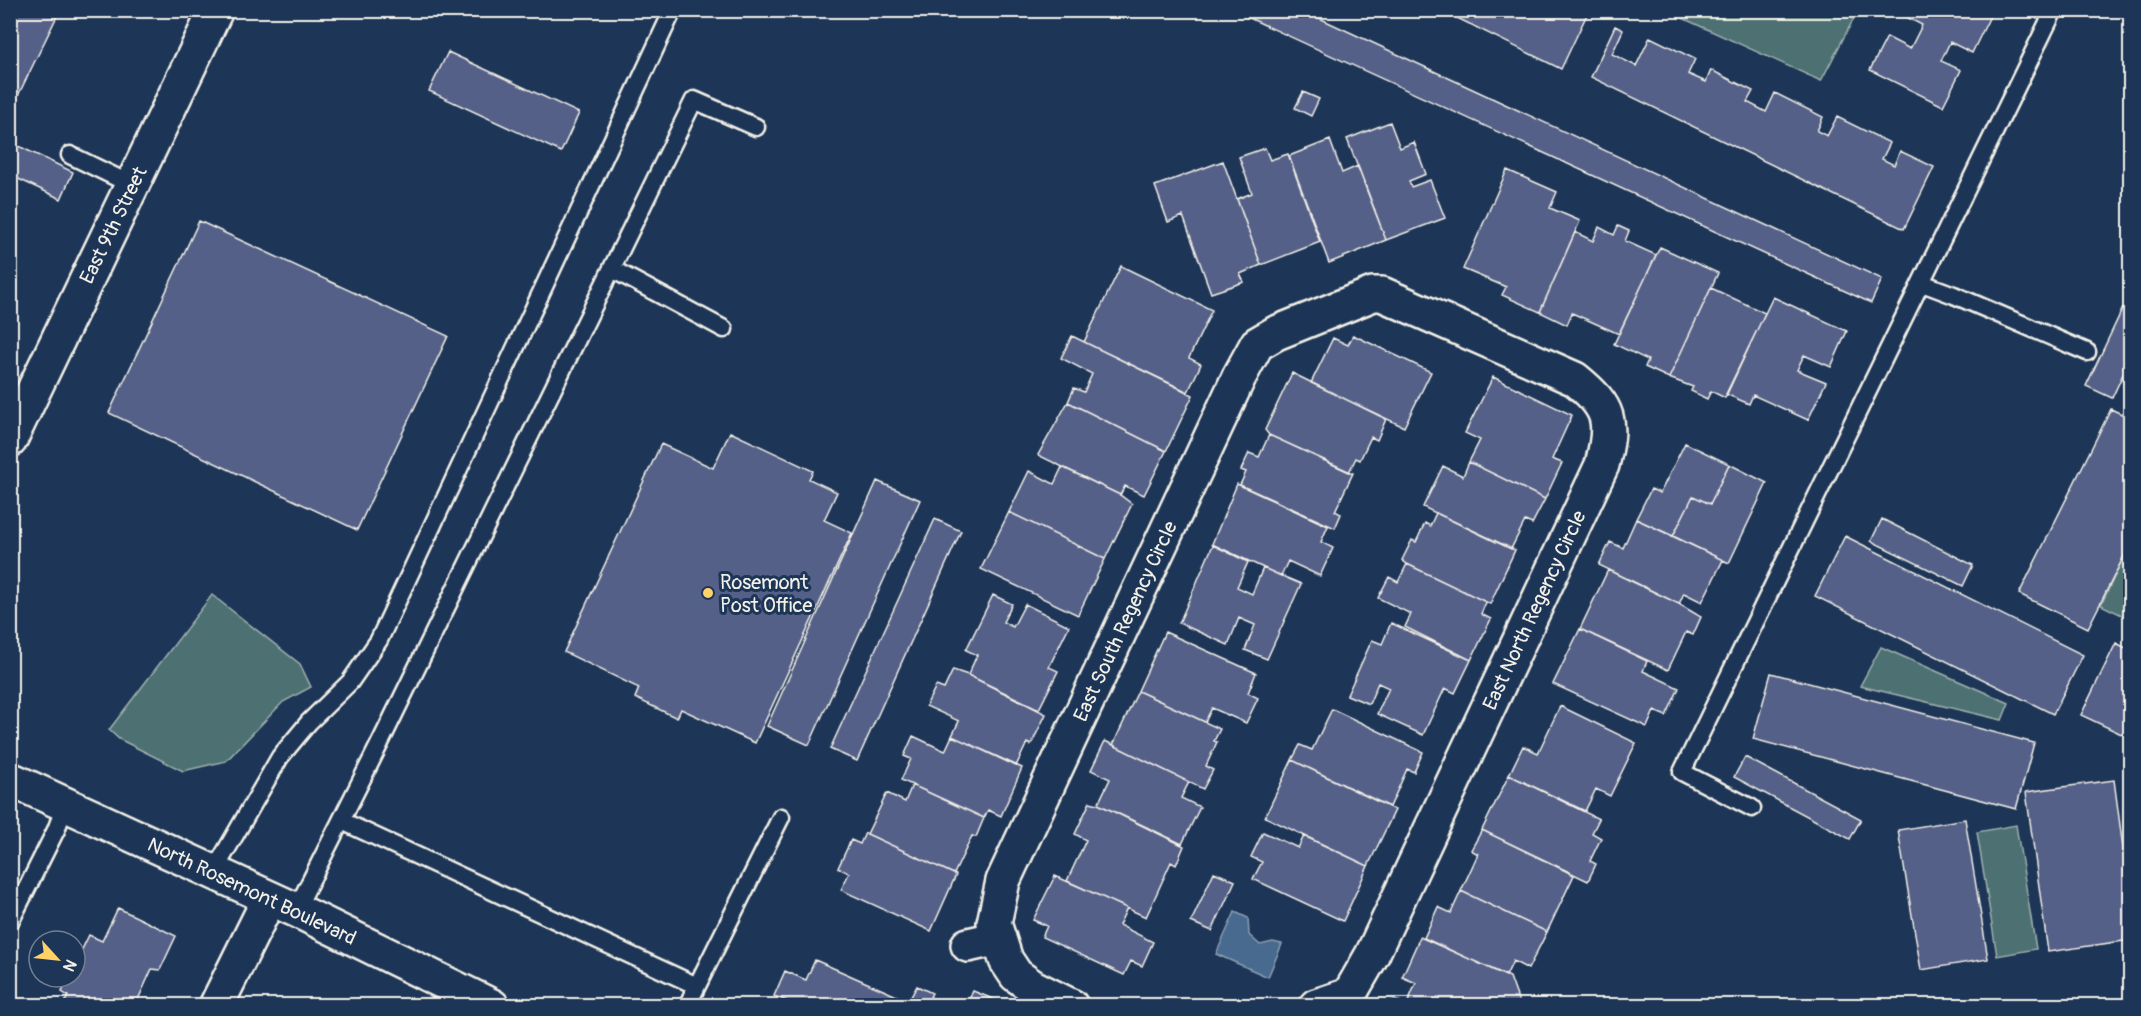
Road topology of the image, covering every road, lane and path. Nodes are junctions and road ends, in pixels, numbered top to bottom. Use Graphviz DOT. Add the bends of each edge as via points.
graph roads {
  1 [pos="216,10"];
  2 [pos="673,10"];
  3 [pos="2054,10"];
  4 [pos="756,127"];
  5 [pos="70,155"];
  6 [pos="132,185"];
  7 [pos="612,269"];
  8 [pos="1922,283"];
  9 [pos="1390,297"];
  10 [pos="724,329"];
  11 [pos="2087,352"];
  12 [pos="10,440"];
  13 [pos="10,779"];
  14 [pos="66,804"];
  15 [pos="1752,808"];
  16 [pos="780,817"];
  17 [pos="342,821"];
  18 [pos="213,873"];
  19 [pos="282,905"];
  20 [pos="10,922"];
  21 [pos="697,986"];
  22 [pos="481,1003"];
  23 [pos="216,1005"];
  24 [pos="687,1005"];
  25 [pos="1071,1005"];
  26 [pos="1316,1005"];
  1 -- 6 [label="street, East 9th Street"];
  2 -- 18 [label="lane" via="379,640 350,682 280,757"];
  3 -- 8 [label="lane"];
  4 -- 7 [label="lane" via="694,100"];
  5 -- 6 [label="lane"];
  6 -- 12 [label="street, East 9th Street"];
  7 -- 10 [label="lane"];
  7 -- 17 [label="lane"];
  8 -- 11 [label="lane"];
  8 -- 15 [label="lane" via="1682,772"];
  9 -- 25 [label="street, East South Regency Circle" via="1373,294 1257,344 1003,881 994,923 984,941 1033,987"];
  9 -- 26 [label="street, East North Regency Circle" via="1575,379 1596,396 1608,418 1608,443 1602,465 1372,955 1349,995"];
  13 -- 14 [label="street, North Rosemont Boulevard"];
  14 -- 18 [label="street, North Rosemont Boulevard"];
  14 -- 20 [label="lane"];
  16 -- 21 [label="lane"];
  17 -- 19 [label="lane"];
  17 -- 21 [label="lane"];
  18 -- 19 [label="street, North Rosemont Boulevard"];
  19 -- 22 [label="street, North Rosemont Boulevard"];
  19 -- 23 [label="street"];
  21 -- 24 [label="lane"];
}
